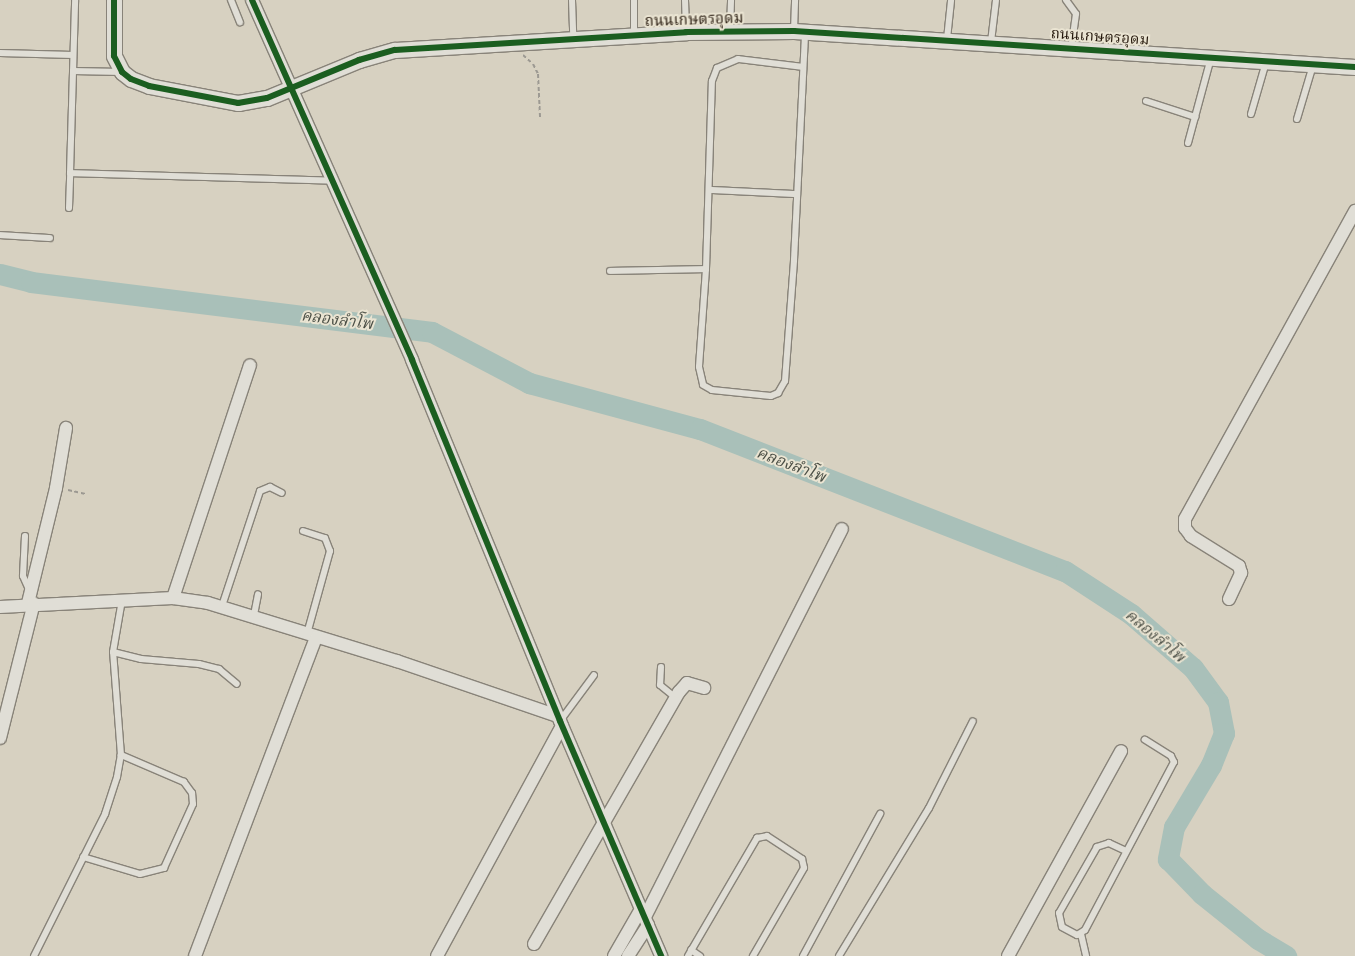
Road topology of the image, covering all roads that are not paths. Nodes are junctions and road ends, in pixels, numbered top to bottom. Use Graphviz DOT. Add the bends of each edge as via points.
graph roads {
  1 [pos="75,0"];
  2 [pos="114,0"];
  3 [pos="231,0"];
  4 [pos="252,0"];
  5 [pos="572,0"];
  6 [pos="634,0"];
  7 [pos="685,0"];
  8 [pos="731,0"];
  9 [pos="795,0"];
  10 [pos="951,0"];
  11 [pos="996,0"];
  12 [pos="1066,0"];
  13 [pos="240,22"];
  14 [pos="799,31"];
  15 [pos="686,32"];
  16 [pos="730,32"];
  17 [pos="634,35"];
  18 [pos="573,38"];
  19 [pos="948,39"];
  20 [pos="991,42"];
  21 [pos="1071,48"];
  22 [pos="0,53"];
  23 [pos="73,55"];
  24 [pos="1211,57"];
  25 [pos="1266,61"];
  26 [pos="1313,64"];
  27 [pos="803,67"];
  28 [pos="1355,67"];
  29 [pos="73,71"];
  30 [pos="122,72"];
  31 [pos="292,90"];
  32 [pos="1146,101"];
  33 [pos="1251,114"];
  34 [pos="1195,117"];
  35 [pos="1297,119"];
  36 [pos="1188,143"];
  37 [pos="70,173"];
  38 [pos="332,181"];
  39 [pos="710,190"];
  40 [pos="796,194"];
  41 [pos="69,208"];
  42 [pos="1355,211"];
  43 [pos="0,235"];
  44 [pos="50,238"];
  45 [pos="706,269"];
  46 [pos="610,271"];
  47 [pos="250,365"];
  48 [pos="66,428"];
  49 [pos="282,493"];
  50 [pos="842,529"];
  51 [pos="303,531"];
  52 [pos="25,536"];
  53 [pos="258,594"];
  54 [pos="173,598"];
  55 [pos="1229,599"];
  56 [pos="31,600"];
  57 [pos="122,600"];
  58 [pos="222,606"];
  59 [pos="0,607"];
  60 [pos="254,615"];
  61 [pos="311,635"];
  62 [pos="114,652"];
  63 [pos="661,667"];
  64 [pos="594,675"];
  65 [pos="237,684"];
  66 [pos="704,688"];
  67 [pos="676,698"];
  68 [pos="560,721"];
  69 [pos="972,721"];
  70 [pos="0,738"];
  71 [pos="1145,740"];
  72 [pos="1121,751"];
  73 [pos="121,755"];
  74 [pos="880,814"];
  75 [pos="605,825"];
  76 [pos="1126,851"];
  77 [pos="84,857"];
  78 [pos="645,917"];
  79 [pos="1081,934"];
  80 [pos="534,944"];
  81 [pos="689,953"];
  82 [pos="34,956"];
  83 [pos="195,956"];
  84 [pos="437,956"];
  85 [pos="614,956"];
  86 [pos="628,956"];
  87 [pos="661,956"];
  88 [pos="700,956"];
  89 [pos="753,956"];
  90 [pos="803,956"];
  91 [pos="839,956"];
  92 [pos="1008,956"];
  93 [pos="1086,956"];
  1 -- 23 [label="lane"];
  2 -- 30 [label="street" via="114,56"];
  3 -- 13 [label="lane"];
  4 -- 31 [label="street"];
  5 -- 18 [label="lane"];
  6 -- 17 [label="lane"];
  7 -- 15 [label="lane"];
  8 -- 16 [label="lane"];
  9 -- 14 [label="lane"];
  10 -- 19 [label="lane"];
  11 -- 20 [label="lane"];
  12 -- 21 [label="lane" via="1076,14"];
  14 -- 16 [label="street, ถนนเกษตรอุดม"];
  14 -- 19 [label="street, ถนนเกษตรอุดม"];
  14 -- 27 [label="lane"];
  15 -- 16 [label="street, ถนนเกษตรอุดม"];
  15 -- 17 [label="street, ถนนเกษตรอุดม"];
  17 -- 18 [label="street, ถนนเกษตรอุดม"];
  18 -- 31 [label="street, ถนนเกษตรอุดม" via="379,54"];
  19 -- 20 [label="street, ถนนเกษตรอุดม"];
  20 -- 21 [label="street, ถนนเกษตรอุดม"];
  21 -- 24 [label="street, ถนนเกษตรอุดม"];
  22 -- 23 [label="lane"];
  23 -- 29 [label="lane"];
  24 -- 25 [label="street, ถนนเกษตรอุดม"];
  24 -- 34 [label="lane"];
  25 -- 26 [label="street, ถนนเกษตรอุดม"];
  25 -- 33 [label="lane"];
  26 -- 28 [label="street, ถนนเกษตรอุดม"];
  26 -- 35 [label="lane"];
  27 -- 39 [label="lane" via="738,60 717,68 712,81"];
  27 -- 40 [label="lane"];
  29 -- 30 [label="lane"];
  29 -- 37 [label="lane"];
  30 -- 31 [label="street, ถนนเกษตรอุดม" via="149,86 238,103"];
  31 -- 38 [label="street"];
  32 -- 34 [label="lane"];
  34 -- 36 [label="lane"];
  37 -- 38 [label="lane"];
  37 -- 41 [label="lane"];
  38 -- 68 [label="street" via="412,360"];
  39 -- 40 [label="lane"];
  39 -- 45 [label="lane"];
  40 -- 45 [label="lane" via="785,381 778,393 771,396 722,391 703,384 699,367"];
  42 -- 55 [label="street" via="1184,519 1185,528 1191,536 1239,566 1241,573"];
  43 -- 44 [label="lane"];
  45 -- 46 [label="lane"];
  47 -- 54 [label="street"];
  48 -- 56 [label="street"];
  49 -- 58 [label="lane" via="270,487 260,492"];
  50 -- 78 [label="street"];
  51 -- 61 [label="lane" via="325,538 330,550"];
  52 -- 56 [label="lane" via="23,576"];
  53 -- 60 [label="lane"];
  54 -- 57 [label="street"];
  54 -- 58 [label="street"];
  56 -- 57 [label="street"];
  56 -- 59 [label="street"];
  56 -- 70 [label="street"];
  57 -- 62 [label="lane"];
  58 -- 60 [label="street"];
  60 -- 61 [label="street"];
  61 -- 68 [label="street"];
  61 -- 83 [label="street"];
  62 -- 65 [label="lane" via="141,659 219,669"];
  62 -- 73 [label="lane"];
  63 -- 67 [label="lane" via="660,686"];
  64 -- 68 [label="lane"];
  66 -- 67 [label="street" via="687,683"];
  67 -- 75 [label="street"];
  68 -- 75 [label="street"];
  68 -- 84 [label="street"];
  69 -- 91 [label="lane" via="929,808"];
  71 -- 76 [label="lane" via="1171,756 1174,762"];
  72 -- 92 [label="street"];
  73 -- 77 [label="lane" via="105,814"];
  73 -- 77 [label="lane" via="184,782 192,793 193,804 164,868 140,874"];
  74 -- 90 [label="lane"];
  75 -- 78 [label="street"];
  75 -- 80 [label="street"];
  76 -- 79 [label="lane"];
  76 -- 79 [label="lane" via="1109,843 1097,847 1059,913 1062,927"];
  77 -- 82 [label="lane"];
  78 -- 85 [label="street"];
  78 -- 86 [label="street"];
  78 -- 87 [label="street"];
  79 -- 93 [label="lane"];
  81 -- 88 [label="lane"];
  81 -- 89 [label="lane" via="758,838 766,836 802,859 804,868"];
}
